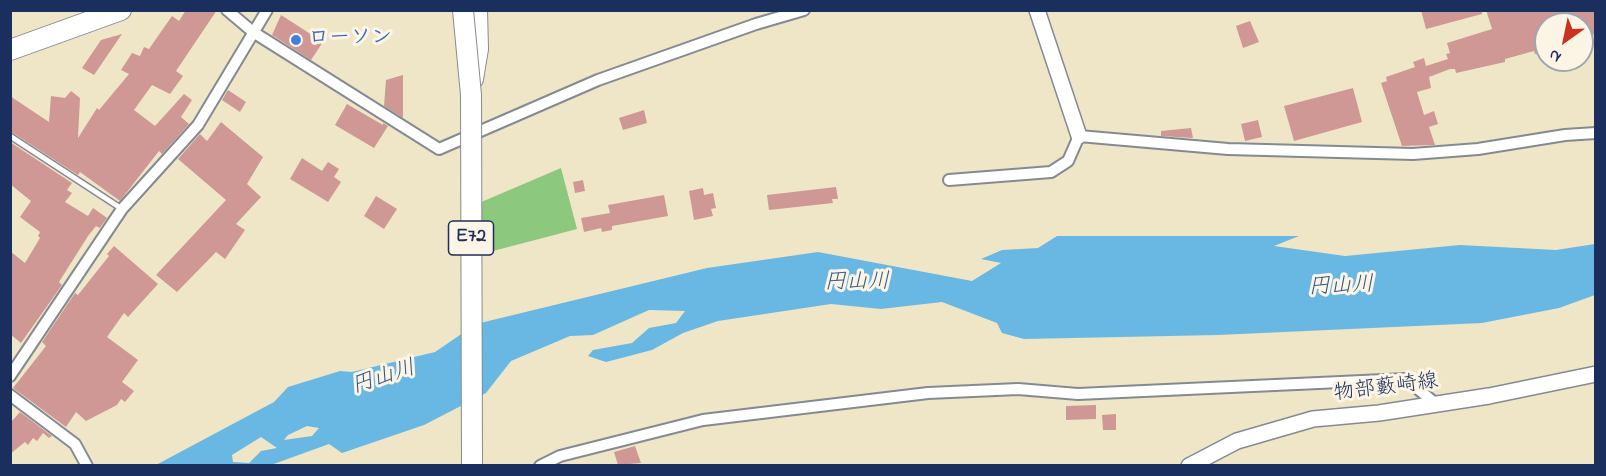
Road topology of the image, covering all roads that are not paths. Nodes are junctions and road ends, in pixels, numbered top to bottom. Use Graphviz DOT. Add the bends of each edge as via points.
graph roads {
  1 [pos="121,10"];
  2 [pos="227,10"];
  3 [pos="267,10"];
  4 [pos="463,10"];
  5 [pos="477,10"];
  6 [pos="804,10"];
  7 [pos="1037,10"];
  8 [pos="253,32"];
  9 [pos="10,50"];
  10 [pos="471,95"];
  11 [pos="1596,133"];
  12 [pos="10,136"];
  13 [pos="1079,136"];
  14 [pos="949,180"];
  15 [pos="122,209"];
  16 [pos="1596,374"];
  17 [pos="10,376"];
  18 [pos="10,395"];
  19 [pos="1436,404"];
  20 [pos="87,465"];
  21 [pos="472,465"];
  22 [pos="540,465"];
  23 [pos="1189,465"];
  1 -- 9 [label="highway"];
  2 -- 8 [label="street"];
  3 -- 8 [label="street"];
  4 -- 10 [label="highway, E72, bridge"];
  5 -- 10 [label="highway, bridge" via="478,49"];
  6 -- 8 [label="street" via="598,81 439,148"];
  7 -- 13 [label="main road"];
  8 -- 15 [label="street" via="198,126"];
  10 -- 21 [label="highway, E72, bridge"];
  11 -- 13 [label="street" via="1413,154 1228,149"];
  12 -- 15 [label="lane"];
  13 -- 14 [label="street" via="1068,161 1051,172"];
  15 -- 17 [label="street"];
  16 -- 19 [label="main road, 物部藪崎線"];
  18 -- 20 [label="street" via="75,444"];
  19 -- 22 [label="street" via="1406,379 1078,394 1018,389 928,393 703,420 560,456"];
  19 -- 23 [label="main road, 物部藪崎線" via="1313,419 1237,441"];
}
